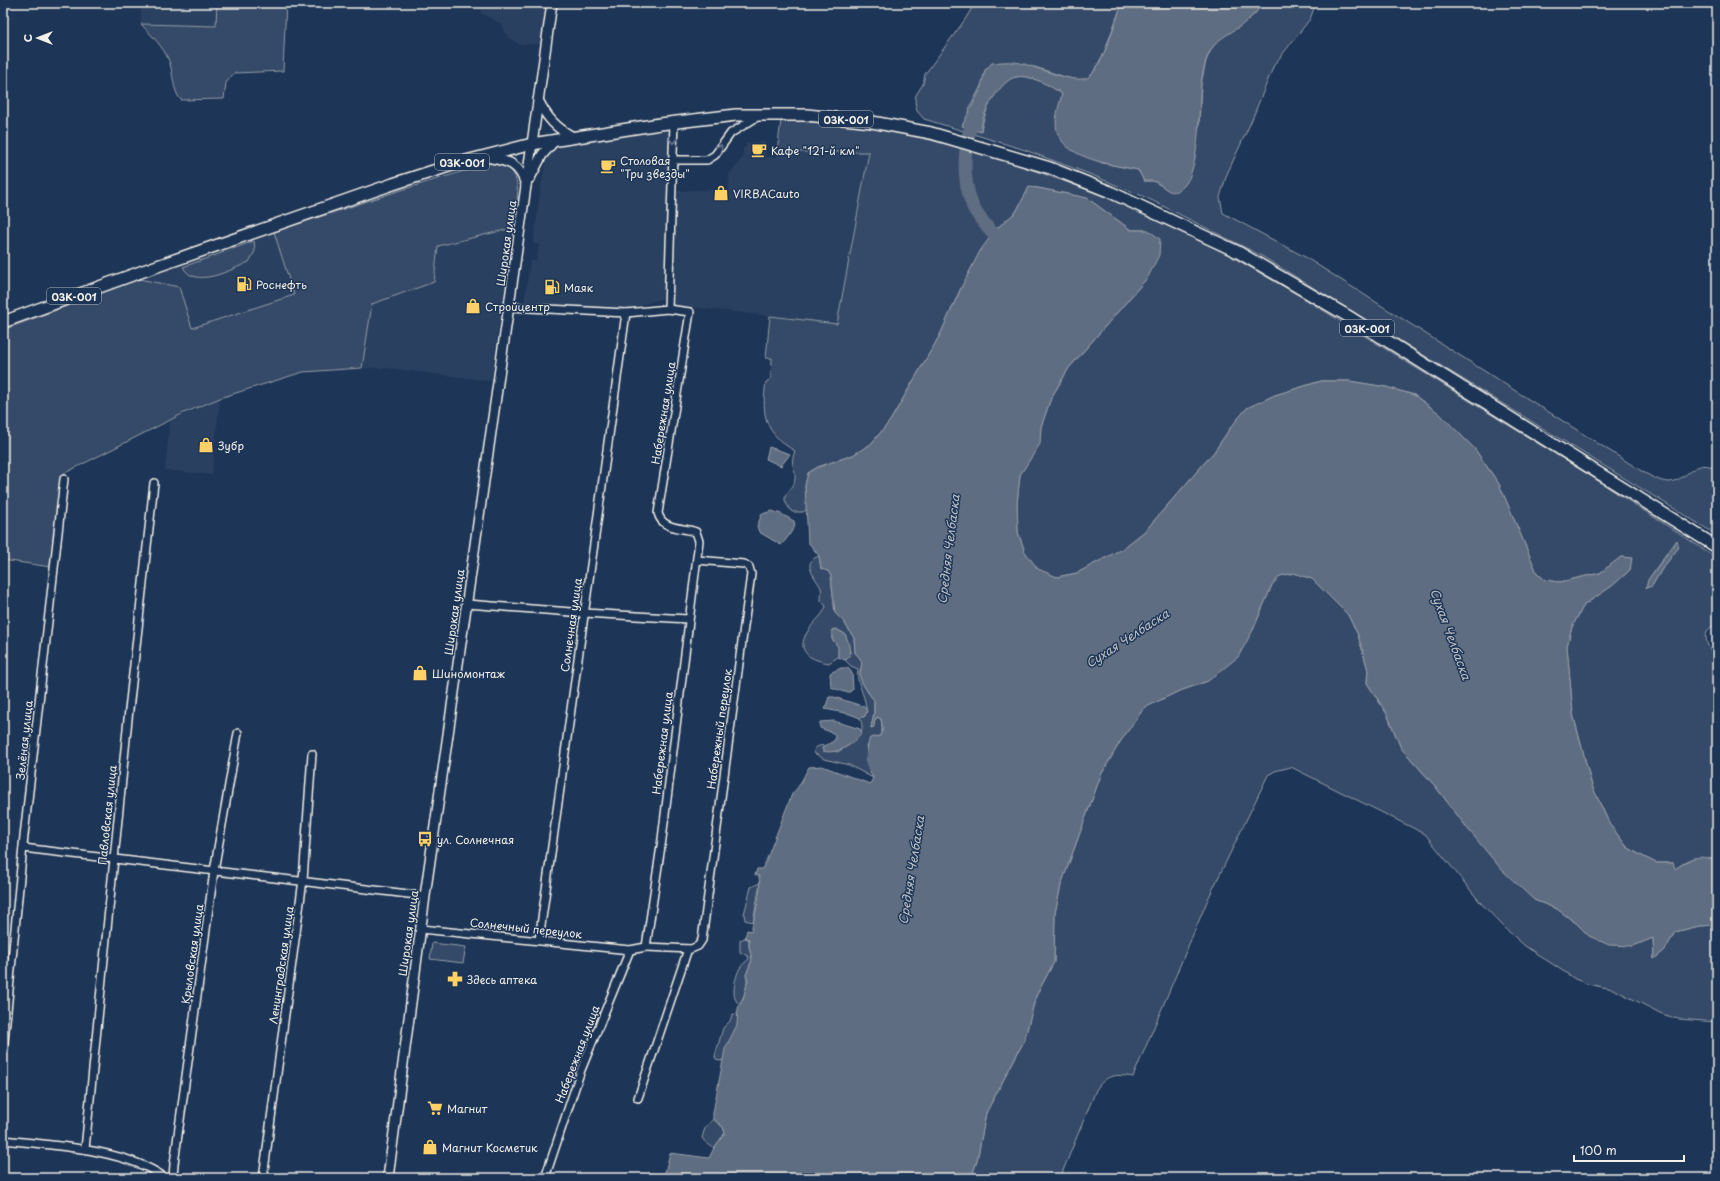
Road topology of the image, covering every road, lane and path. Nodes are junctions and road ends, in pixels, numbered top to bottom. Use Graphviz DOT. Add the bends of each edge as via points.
graph roads {
  1 [pos="552,3"];
  2 [pos="538,100"];
  3 [pos="760,115"];
  4 [pos="674,122"];
  5 [pos="573,137"];
  6 [pos="555,140"];
  7 [pos="532,144"];
  8 [pos="484,157"];
  9 [pos="672,160"];
  10 [pos="526,186"];
  11 [pos="509,307"];
  12 [pos="668,309"];
  13 [pos="626,312"];
  14 [pos="3,322"];
  15 [pos="64,479"];
  16 [pos="154,484"];
  17 [pos="1717,547"];
  18 [pos="697,560"];
  19 [pos="467,604"];
  20 [pos="584,613"];
  21 [pos="688,619"];
  22 [pos="238,733"];
  23 [pos="312,754"];
  24 [pos="23,848"];
  25 [pos="114,858"];
  26 [pos="214,871"];
  27 [pos="303,880"];
  28 [pos="425,896"];
  29 [pos="421,929"];
  30 [pos="539,940"];
  31 [pos="646,947"];
  32 [pos="688,949"];
  33 [pos="630,950"];
  34 [pos="3,1052"];
  35 [pos="638,1098"];
  36 [pos="3,1140"];
  37 [pos="85,1149"];
  38 [pos="164,1178"];
  39 [pos="173,1178"];
  40 [pos="263,1178"];
  41 [pos="388,1178"];
  42 [pos="545,1178"];
  1 -- 2 [label="street, Широкая улица"];
  2 -- 5 [label="street" via="550,121"];
  2 -- 7 [label="street, Широкая улица"];
  3 -- 4 [label="main road, 03К-001"];
  9 -- 3 [label="street, one-way" via="712,158 731,133"];
  3 -- 17 [label="main road, 03К-001" via="807,115 872,122 932,133 1050,168 1108,191 1238,252 1346,315"];
  4 -- 5 [label="main road, 03К-001"];
  4 -- 9 [label="street, one-way"];
  5 -- 6 [label="main road, 03К-001"];
  6 -- 7 [label="main road, 03К-001"];
  6 -- 10 [label="street" via="542,155"];
  7 -- 8 [label="main road, 03К-001"];
  7 -- 10 [label="street, Широкая улица"];
  8 -- 10 [label="street" via="504,160 516,167"];
  8 -- 14 [label="main road, 03К-001" via="458,163 346,200"];
  9 -- 12 [label="street"];
  10 -- 11 [label="street, Широкая улица"];
  11 -- 13 [label="street"];
  11 -- 19 [label="street, Широкая улица"];
  12 -- 13 [label="street"];
  12 -- 18 [label="street, Набережная улица" via="690,312 658,513 660,519 668,526 696,532 699,541"];
  13 -- 20 [label="street, Солнечная улица"];
  15 -- 24 [label="street, Зелёная улица"];
  16 -- 25 [label="street, Павловская улица"];
  18 -- 21 [label="street, Набережная улица"];
  18 -- 32 [label="street, Набережный переулок" via="744,564 749,567 751,574 702,940 698,946"];
  19 -- 20 [label="street"];
  19 -- 28 [label="street, Широкая улица"];
  20 -- 21 [label="street"];
  20 -- 30 [label="street, Солнечная улица"];
  21 -- 31 [label="street, Набережная улица" via="662,839"];
  22 -- 26 [label="street, Крыловская улица"];
  23 -- 27 [label="street, Ленинградская улица"];
  24 -- 25 [label="street"];
  24 -- 34 [label="street, Зелёная улица"];
  25 -- 26 [label="street"];
  25 -- 37 [label="street, Павловская улица"];
  26 -- 27 [label="street"];
  26 -- 39 [label="street, Крыловская улица"];
  27 -- 28 [label="street"];
  27 -- 40 [label="street, Ленинградская улица"];
  28 -- 29 [label="street, Широкая улица"];
  29 -- 30 [label="street, Солнечный переулок"];
  29 -- 41 [label="street, Широкая улица"];
  30 -- 33 [label="street, Солнечный переулок"];
  31 -- 32 [label="street"];
  31 -- 33 [label="street"];
  32 -- 35 [label="street"];
  33 -- 42 [label="street, Набережная улица" via="582,1070"];
  36 -- 37 [label="street"];
  37 -- 38 [label="street" via="139,1165"];
}
